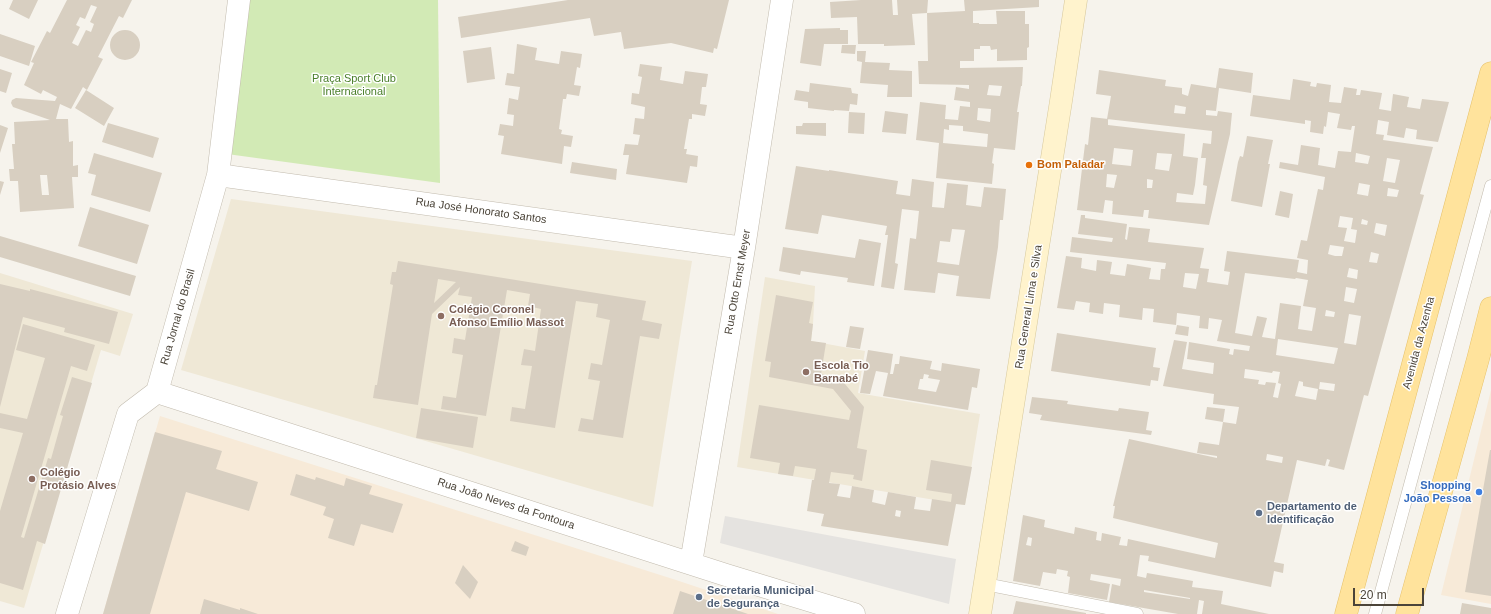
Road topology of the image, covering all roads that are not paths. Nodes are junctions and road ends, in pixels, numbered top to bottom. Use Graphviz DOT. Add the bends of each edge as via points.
graph roads {
  1 [pos="239,0"];
  2 [pos="782,0"];
  3 [pos="1076,0"];
  4 [pos="1491,72"];
  5 [pos="218,175"];
  6 [pos="1491,186"];
  7 [pos="744,248"];
  8 [pos="1491,308"];
  9 [pos="1485,359"];
  10 [pos="157,392"];
  11 [pos="691,563"];
  12 [pos="985,584"];
  13 [pos="67,614"];
  14 [pos="854,614"];
  15 [pos="980,614"];
  16 [pos="1137,614"];
  17 [pos="1346,614"];
  18 [pos="1375,614"];
  19 [pos="1407,614"];
  1 -- 5 [label="street, Rua Jornal do Brasil"];
  2 -- 7 [label="street, Rua Otto Ernst Meyer"];
  3 -- 12 [label="street, Rua General Lima e Silva"];
  4 -- 17 [label="main road, Avenida da Azenha"];
  5 -- 7 [label="street, Rua José Honorato Santos"];
  5 -- 10 [label="street, Rua Jornal do Brasil"];
  6 -- 18 [label="lane"];
  7 -- 11 [label="street, Rua Otto Ernst Meyer"];
  8 -- 9 [label="main road"];
  9 -- 19 [label="main road"];
  10 -- 11 [label="street, Rua João Neves da Fontoura"];
  10 -- 13 [label="street" via="128,414"];
  11 -- 14 [label="street, Rua João Neves da Fontoura"];
  12 -- 15 [label="street, Rua General Lima e Silva"];
  12 -- 16 [label="lane"];
}
